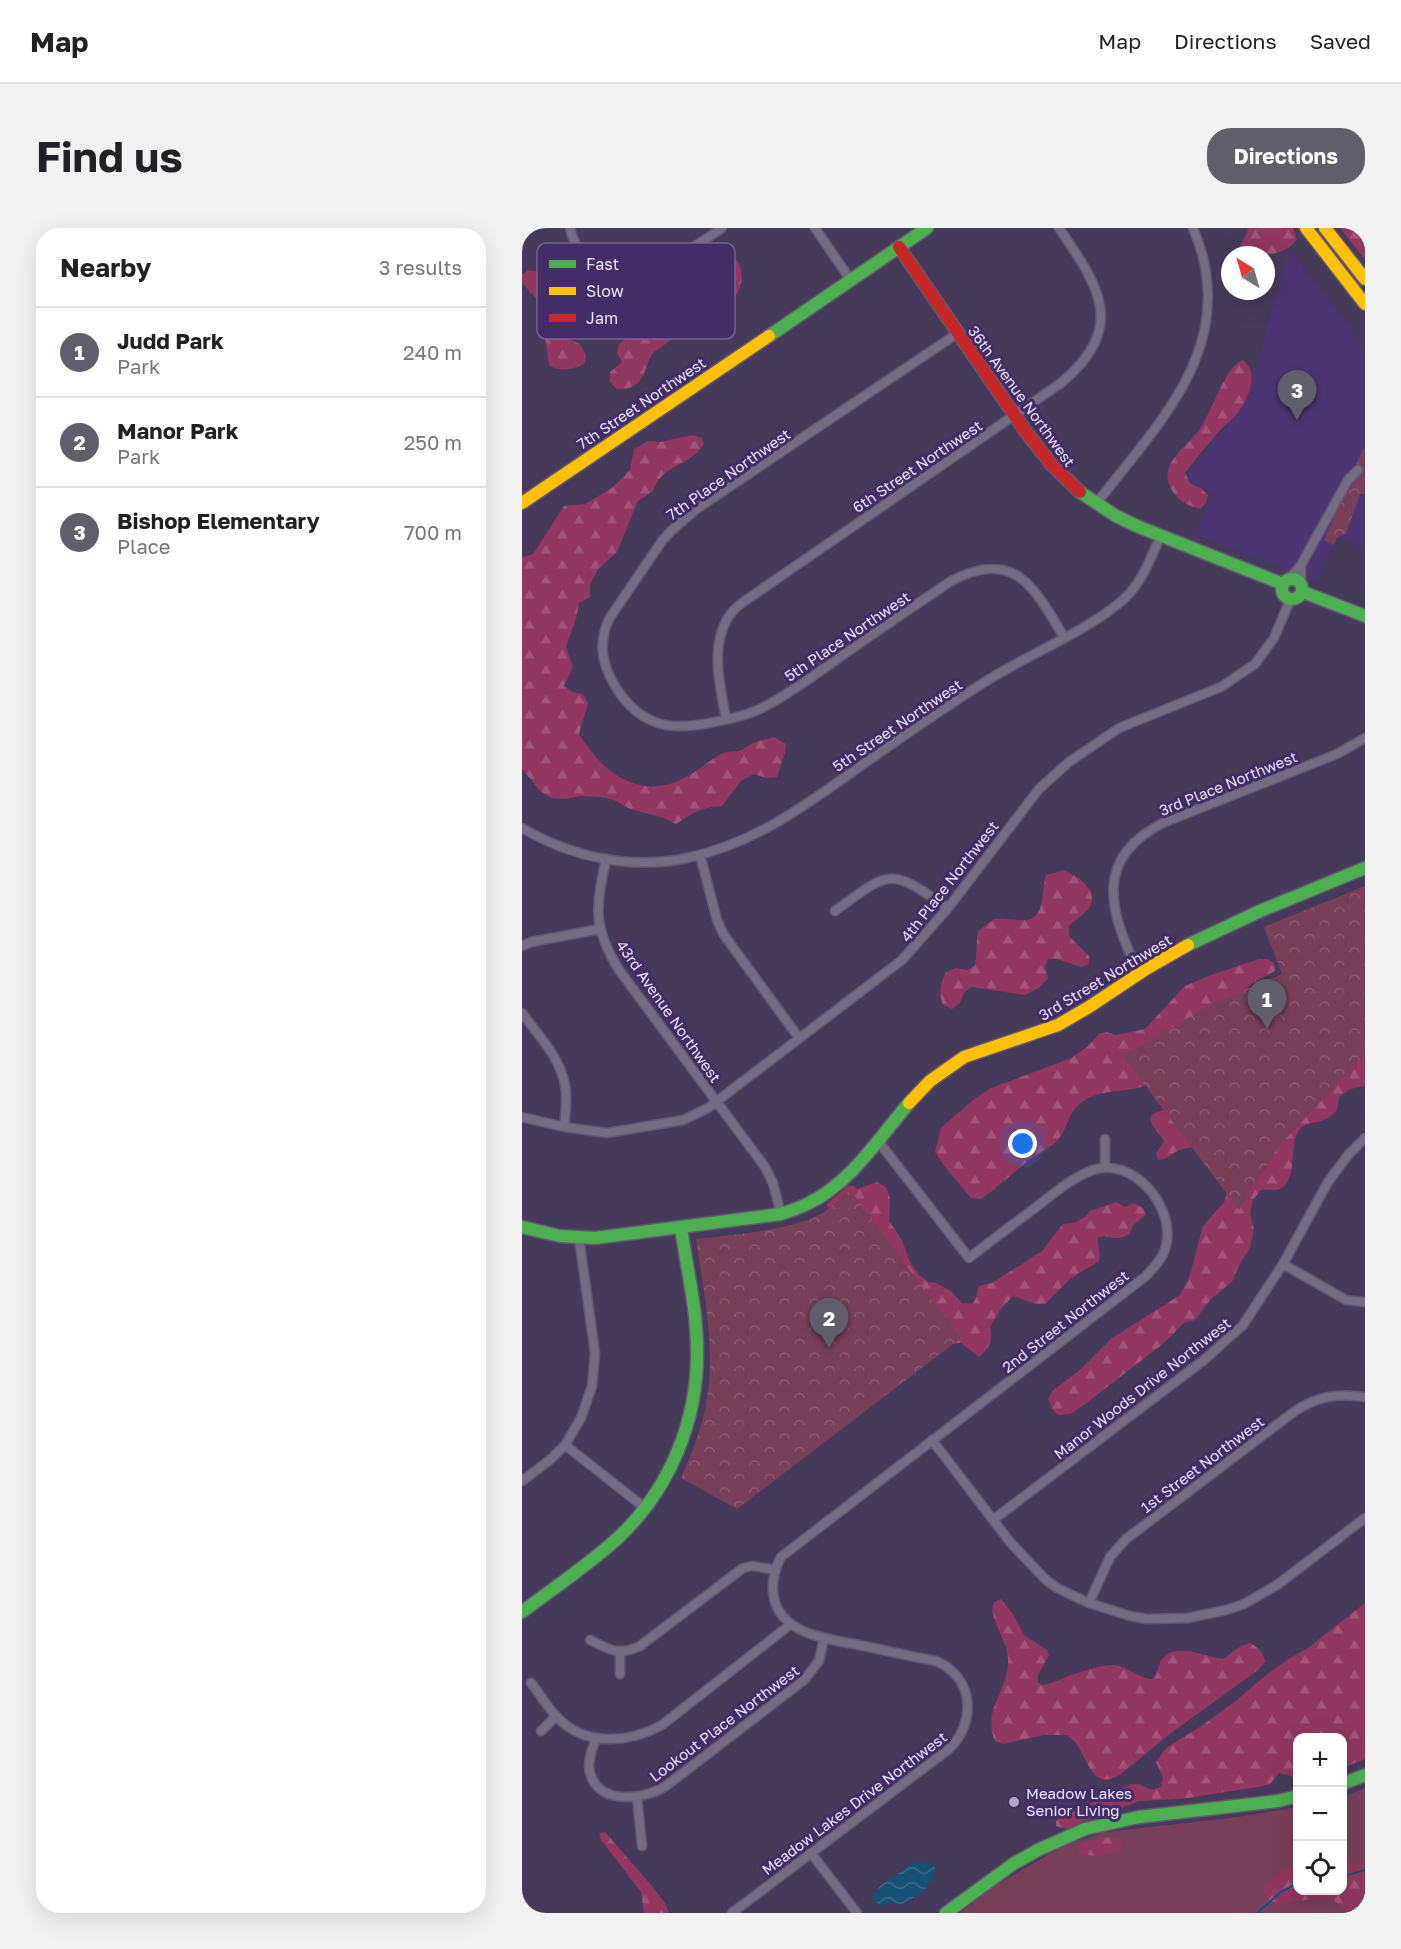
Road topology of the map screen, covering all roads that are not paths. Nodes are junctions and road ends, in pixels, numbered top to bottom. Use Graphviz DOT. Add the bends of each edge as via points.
graph roads {
  1 [pos="570,228"];
  2 [pos="722,228"];
  3 [pos="815,228"];
  4 [pos="927,228"];
  5 [pos="1059,228"];
  6 [pos="1193,228"];
  7 [pos="1306,228"];
  8 [pos="1325,228"];
  9 [pos="576,243"];
  10 [pos="700,243"];
  11 [pos="899,247"];
  12 [pos="850,279"];
  13 [pos="1365,279"];
  14 [pos="1365,304"];
  15 [pos="958,333"];
  16 [pos="1015,416"];
  17 [pos="1358,470"];
  18 [pos="522,503"];
  19 [pos="1096,504"];
  20 [pos="1161,535"];
  21 [pos="1301,565"];
  22 [pos="1286,582"];
  23 [pos="1302,588"];
  24 [pos="1290,600"];
  25 [pos="1365,616"];
  26 [pos="1064,637"];
  27 [pos="621,695"];
  28 [pos="726,719"];
  29 [pos="1365,738"];
  30 [pos="522,828"];
  31 [pos="700,855"];
  32 [pos="606,859"];
  33 [pos="1365,868"];
  34 [pos="948,908"];
  35 [pos="835,911"];
  36 [pos="600,929"];
  37 [pos="522,946"];
  38 [pos="1139,973"];
  39 [pos="522,1013"];
  40 [pos="799,1038"];
  41 [pos="716,1101"];
  42 [pos="522,1117"];
  43 [pos="564,1127"];
  44 [pos="1365,1138"];
  45 [pos="1105,1139"];
  46 [pos="878,1141"];
  47 [pos="1106,1167"];
  48 [pos="781,1214"];
  49 [pos="522,1227"];
  50 [pos="681,1228"];
  51 [pos="579,1238"];
  52 [pos="1283,1264"];
  53 [pos="1365,1302"];
  54 [pos="1365,1397"];
  55 [pos="932,1440"];
  56 [pos="565,1445"];
  57 [pos="522,1481"];
  58 [pos="645,1508"];
  59 [pos="1365,1518"];
  60 [pos="993,1520"];
  61 [pos="776,1570"];
  62 [pos="1089,1603"];
  63 [pos="522,1612"];
  64 [pos="791,1624"];
  65 [pos="824,1638"];
  66 [pos="590,1640"];
  67 [pos="620,1653"];
  68 [pos="620,1674"];
  69 [pos="531,1683"];
  70 [pos="556,1716"];
  71 [pos="541,1731"];
  72 [pos="596,1738"];
  73 [pos="1365,1775"];
  74 [pos="1347,1782"];
  75 [pos="637,1797"];
  76 [pos="1293,1797"];
  77 [pos="642,1846"];
  78 [pos="811,1853"];
  79 [pos="732,1913"];
  80 [pos="857,1913"];
  81 [pos="946,1913"];
  1 -- 9 [label="street"];
  2 -- 10 [label="street"];
  3 -- 12 [label="street"];
  4 -- 11 [label="street, 7th Street Northwest"];
  5 -- 16 [label="street, 6th Street Northwest" via="1095,285 1102,312 1100,327 1096,341 1077,370"];
  6 -- 19 [label="street" via="1203,257 1208,293 1198,356 1165,415"];
  7 -- 14 [label="street"];
  8 -- 13 [label="street"];
  11 -- 12 [label="street, 7th Street Northwest"];
  11 -- 15 [label="street, 36th Avenue Northwest"];
  12 -- 18 [label="street, 7th Street Northwest"];
  15 -- 16 [label="street, 36th Avenue Northwest"];
  15 -- 27 [label="street, 7th Place Northwest" via="695,510 671,531 604,630 604,664"];
  16 -- 19 [label="street, 36th Avenue Northwest" via="1055,471"];
  16 -- 28 [label="street, 6th Street Northwest" via="733,611 722,632 719,655"];
  17 -- 21 [label="street" via="1348,480"];
  19 -- 20 [label="street, 36th Avenue Northwest"];
  20 -- 22 [label="street, 36th Avenue Northwest"];
  20 -- 26 [label="street, 5th Street Northwest" via="1132,590 1102,616"];
  21 -- 22 [label="street"];
  21 -- 23 [label="street"];
  22 -- 23 [label="street, 36th Avenue Northwest" via="1297,579"];
  22 -- 24 [label="street" via="1282,591"];
  23 -- 24 [label="street" via="1298,598"];
  23 -- 25 [label="street, 36th Avenue Northwest"];
  24 -- 34 [label="street, 4th Place Northwest" via="1267,650 1248,669 1221,687 1119,728 1055,774 1022,810"];
  26 -- 28 [label="street, 5th Place Northwest" via="1043,603 1015,574 979,569 951,581 762,708"];
  26 -- 31 [label="street, 5th Street Northwest" via="967,693 782,821 748,839"];
  27 -- 28 [label="street, 5th Place Northwest" via="646,718 670,727"];
  29 -- 38 [label="street, 3rd Place Northwest" via="1337,754 1165,822 1131,845 1116,871 1114,898 1123,939"];
  30 -- 32 [label="street" via="567,849"];
  31 -- 32 [label="street, 5th Street Northwest" via="659,862"];
  31 -- 40 [label="street" via="724,935"];
  32 -- 36 [label="street, 43rd Avenue Northwest" via="598,901"];
  33 -- 38 [label="street, 3rd Street Northwest" via="1236,922"];
  34 -- 35 [label="street" via="894,877 873,883"];
  34 -- 40 [label="street, 4th Place Northwest" via="902,960"];
  36 -- 37 [label="street"];
  36 -- 41 [label="street, 43rd Avenue Northwest" via="620,970"];
  38 -- 46 [label="street, 3rd Street Northwest" via="1045,1032 986,1048 953,1064 909,1102"];
  39 -- 43 [label="street" via="551,1052 563,1076"];
  40 -- 41 [label="street, 4th Place Northwest"];
  41 -- 43 [label="street, 4th Place Northwest" via="695,1115 672,1122 607,1133"];
  41 -- 48 [label="street, 43rd Avenue Northwest" via="770,1175"];
  42 -- 43 [label="street, 4th Place Northwest"];
  44 -- 52 [label="street, Manor Woods Drive Northwest" via="1328,1182"];
  45 -- 47 [label="street"];
  46 -- 47 [label="street" via="969,1258 1069,1182"];
  46 -- 48 [label="street, 3rd Street Northwest" via="823,1196"];
  47 -- 55 [label="street, 2nd Street Northwest" via="1133,1176 1162,1210 1168,1231 1158,1263"];
  48 -- 50 [label="street, 3rd Street Northwest"];
  49 -- 51 [label="street, 3rd Street Northwest"];
  50 -- 51 [label="street, 3rd Street Northwest"];
  50 -- 58 [label="street" via="696,1328 695,1390 681,1446"];
  51 -- 56 [label="street" via="595,1371 581,1418"];
  52 -- 53 [label="street" via="1346,1300"];
  52 -- 60 [label="street, Manor Woods Drive Northwest" via="1255,1309 1233,1335"];
  54 -- 62 [label="street, 1st Street Northwest" via="1330,1395 1295,1411 1122,1543 1104,1567"];
  55 -- 60 [label="street"];
  55 -- 61 [label="street" via="786,1551"];
  56 -- 57 [label="street"];
  56 -- 58 [label="street"];
  58 -- 63 [label="street" via="606,1548"];
  59 -- 62 [label="street" via="1276,1585 1226,1610 1188,1618 1147,1619"];
  60 -- 62 [label="street" via="1033,1569 1057,1588"];
  61 -- 64 [label="street" via="774,1602"];
  61 -- 67 [label="street" via="743,1568 640,1646"];
  64 -- 65 [label="street, Meadow Lakes Drive Northwest"];
  64 -- 72 [label="street" via="662,1725 623,1739"];
  65 -- 75 [label="street, Lookout Place Northwest" via="819,1661 804,1680 666,1786"];
  65 -- 78 [label="street, Meadow Lakes Drive Northwest" via="944,1665 963,1685 968,1711 961,1736 949,1749"];
  66 -- 67 [label="street"];
  67 -- 68 [label="street"];
  69 -- 70 [label="street"];
  70 -- 71 [label="street"];
  70 -- 72 [label="street" via="572,1729"];
  72 -- 75 [label="street, Lookout Place Northwest" via="589,1767 597,1785 609,1794"];
  73 -- 74 [label="street"];
  75 -- 77 [label="street"];
  76 -- 81 [label="street" via="1139,1817 1085,1829 1013,1864"];
  78 -- 79 [label="street, Meadow Lakes Drive Northwest"];
  78 -- 80 [label="street"];
}
